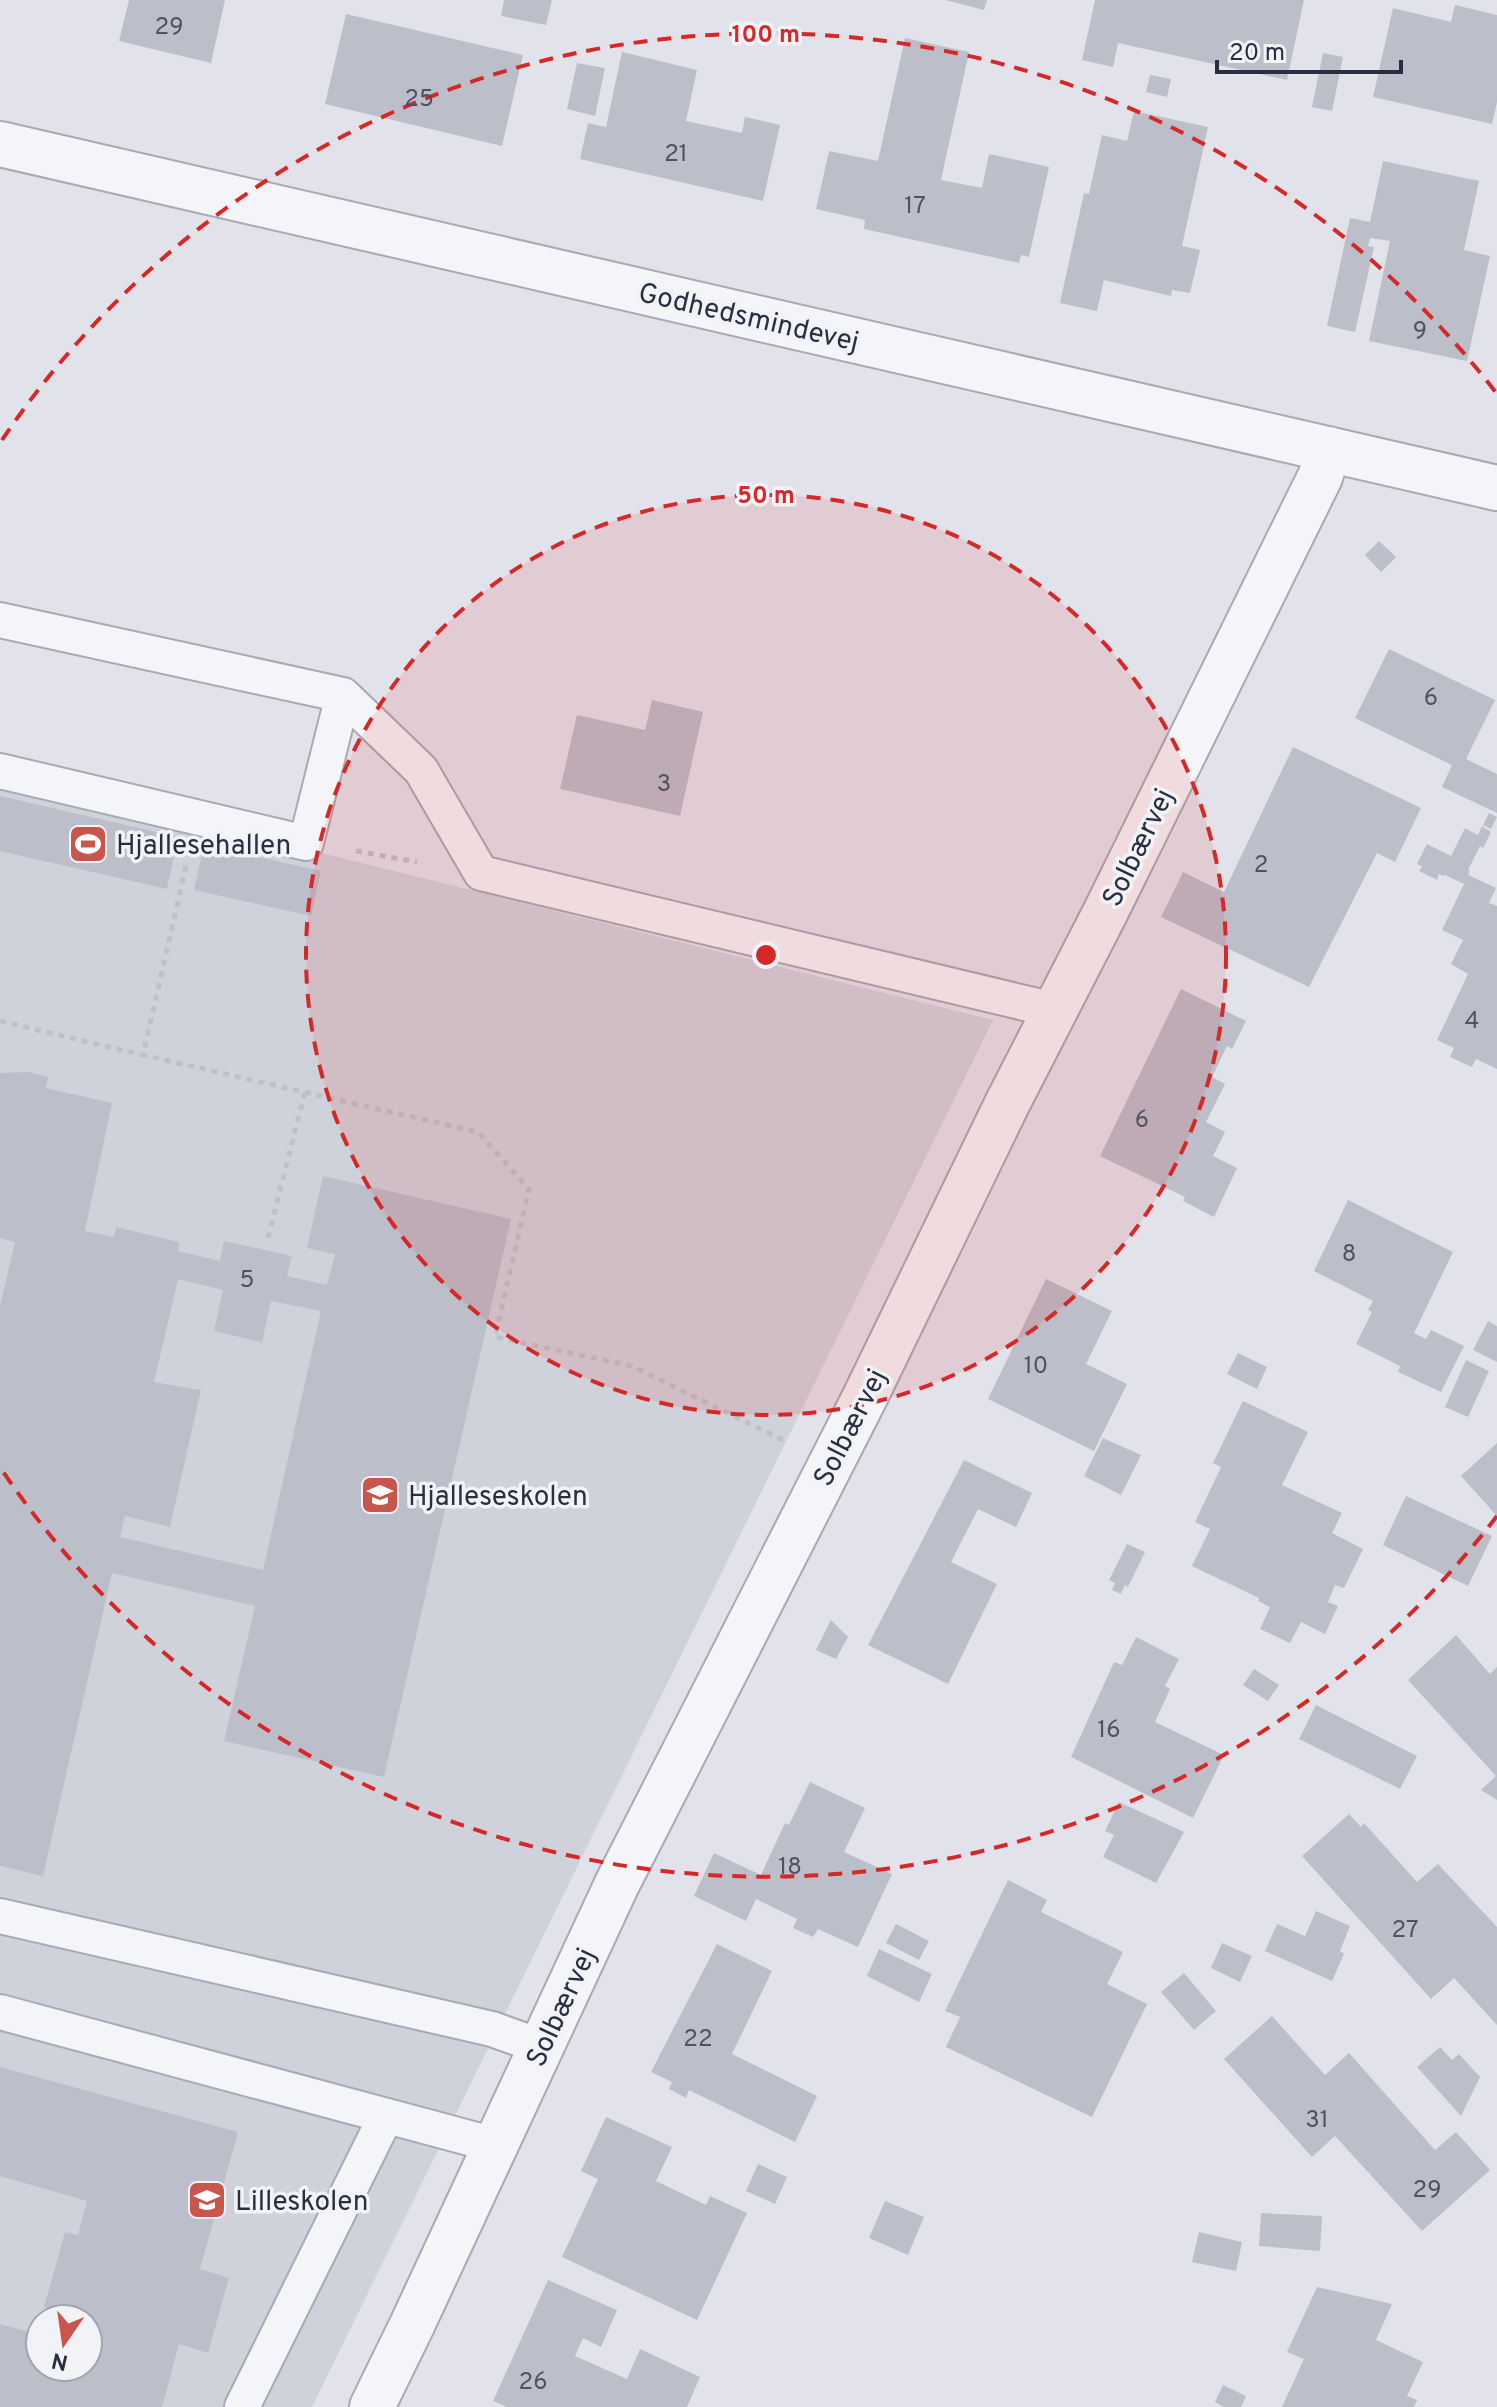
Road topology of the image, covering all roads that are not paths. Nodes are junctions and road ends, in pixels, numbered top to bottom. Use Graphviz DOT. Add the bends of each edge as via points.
graph roads {
  1 [pos="0,144"];
  2 [pos="1329,449"];
  3 [pos="1497,488"];
  4 [pos="0,620"];
  5 [pos="343,695"];
  6 [pos="0,771"];
  7 [pos="1054,1010"];
  8 [pos="0,1916"];
  9 [pos="0,2012"];
  10 [pos="542,2047"];
  11 [pos="386,2116"];
  12 [pos="495,2145"];
  13 [pos="242,2407"];
  14 [pos="372,2407"];
  1 -- 2 [label="street, Godhedsmindevej"];
  2 -- 3 [label="street, Godhedsmindevej"];
  2 -- 7 [label="street, Solbærvej" via="1320,477"];
  4 -- 5 [label="lane"];
  5 -- 6 [label="lane" via="306,843"];
  5 -- 7 [label="lane" via="421,770 481,873"];
  7 -- 10 [label="street, Solbærvej" via="617,1884"];
  8 -- 10 [label="lane" via="492,2029"];
  9 -- 11 [label="lane"];
  10 -- 12 [label="street, Solbærvej"];
  11 -- 12 [label="lane"];
  11 -- 13 [label="lane"];
  12 -- 14 [label="street, Solbærvej"];
}
